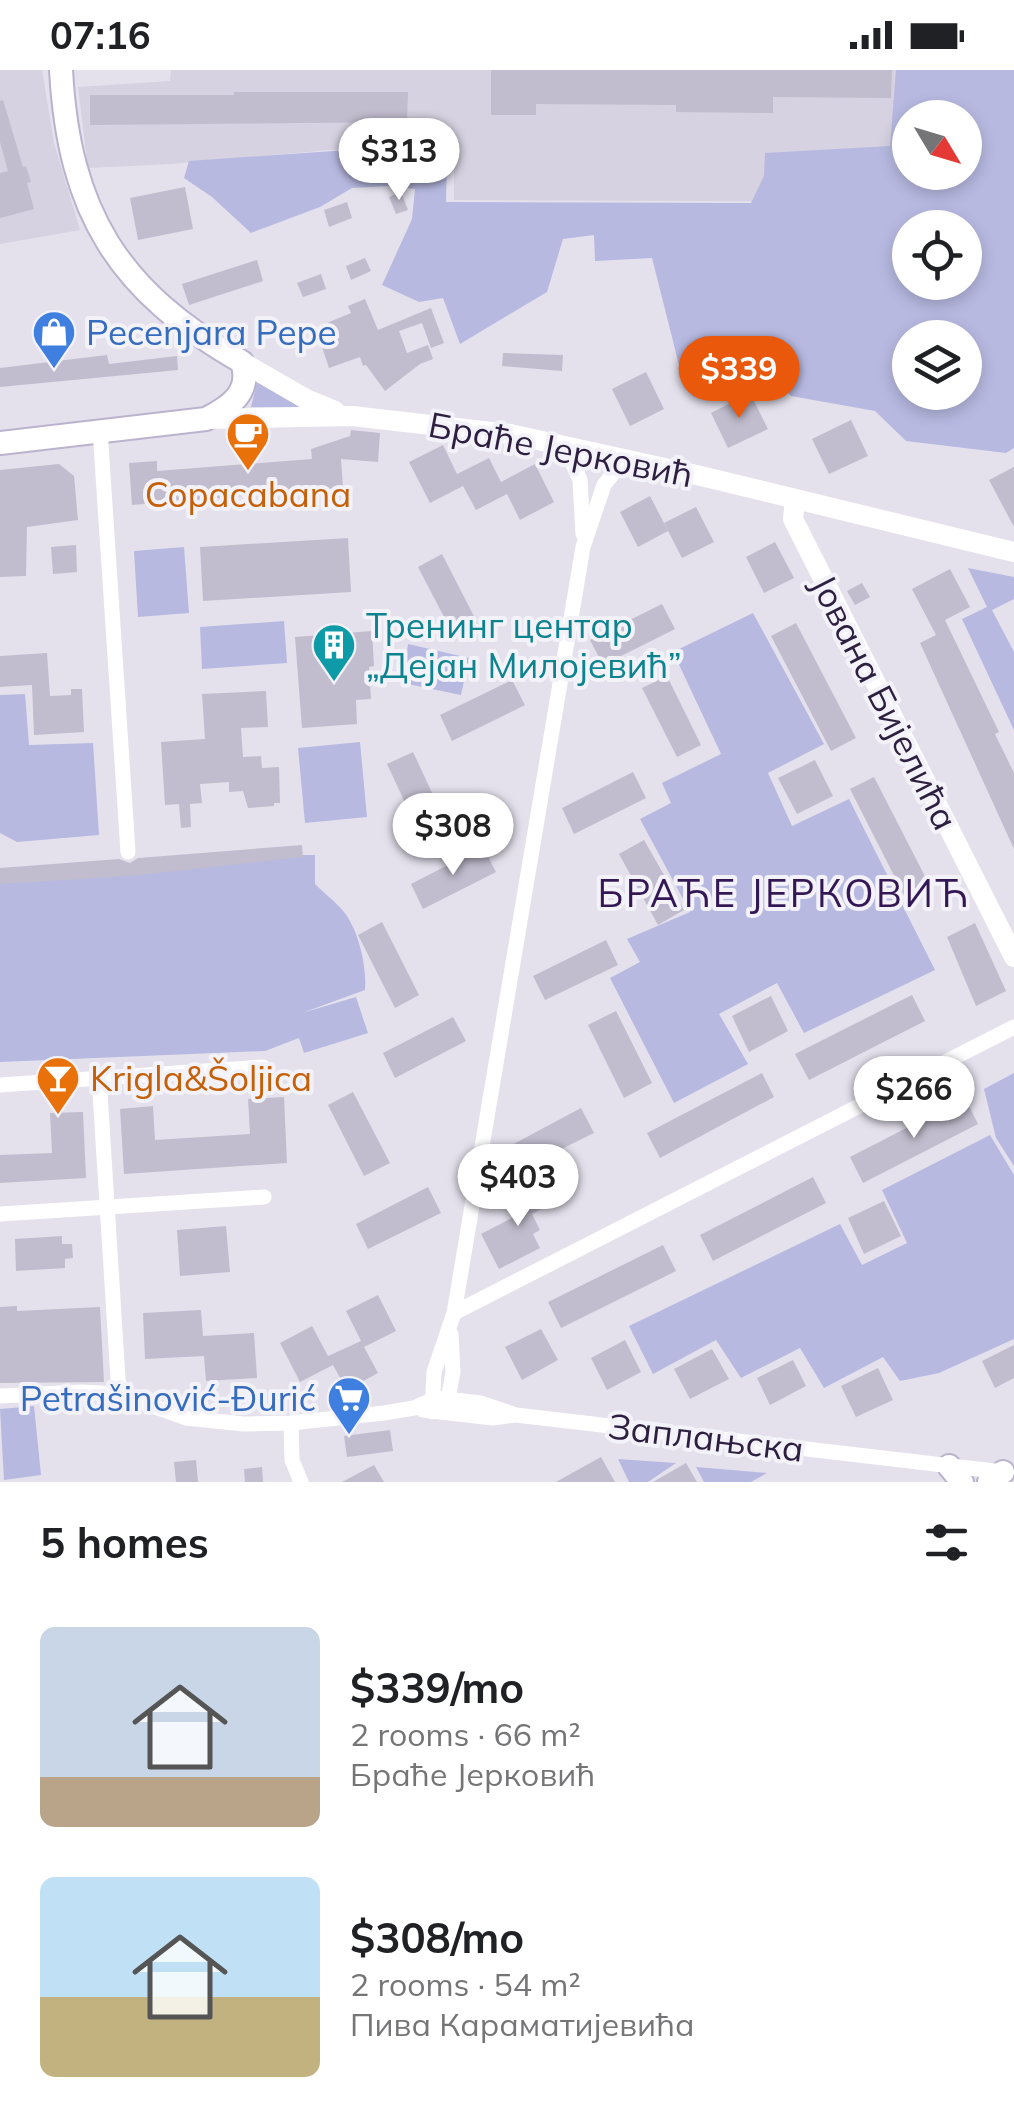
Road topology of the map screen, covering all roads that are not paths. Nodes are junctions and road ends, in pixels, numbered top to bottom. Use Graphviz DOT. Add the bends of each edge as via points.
graph roads {
  1 [pos="61,70"];
  2 [pos="242,362"];
  3 [pos="352,416"];
  4 [pos="206,419"];
  5 [pos="100,430"];
  6 [pos="0,443"];
  7 [pos="565,446"];
  8 [pos="626,458"];
  9 [pos="795,499"];
  10 [pos="584,546"];
  11 [pos="1014,552"];
  12 [pos="128,852"];
  13 [pos="1014,957"];
  14 [pos="1014,1027"];
  15 [pos="263,1068"];
  16 [pos="99,1078"];
  17 [pos="0,1085"];
  18 [pos="264,1196"];
  19 [pos="107,1207"];
  20 [pos="0,1214"];
  21 [pos="454,1312"];
  22 [pos="119,1394"];
  23 [pos="0,1396"];
  24 [pos="439,1406"];
  25 [pos="291,1423"];
  26 [pos="955,1474"];
  27 [pos="1003,1477"];
  28 [pos="301,1482"];
  1 -- 2 [label="main road" via="72,150 100,233 156,304"];
  2 -- 3 [label="street"];
  2 -- 4 [label="main road" via="240,395"];
  3 -- 4 [label="street, Браће Јерковић"];
  3 -- 7 [label="street, Браће Јерковић"];
  4 -- 5 [label="main road, Браће Јерковић"];
  5 -- 6 [label="main road, Браће Јерковић"];
  5 -- 12 [label="street"];
  7 -- 8 [label="street, Браће Јерковић"];
  7 -- 10 [label="street" via="580,480"];
  8 -- 9 [label="street, Браће Јерковић"];
  8 -- 10 [label="street" via="604,485"];
  9 -- 11 [label="street, Браће Јерковић"];
  9 -- 13 [label="street, Јована Бијелића" via="793,519"];
  10 -- 21 [label="street"];
  14 -- 21 [label="street"];
  15 -- 16 [label="street"];
  16 -- 17 [label="street"];
  16 -- 19 [label="street"];
  18 -- 19 [label="street"];
  19 -- 20 [label="street"];
  19 -- 22 [label="street"];
  21 -- 24 [label="street" via="434,1372"];
  22 -- 23 [label="street, Заплањска"];
  22 -- 25 [label="street, Заплањска" via="186,1418"];
  24 -- 25 [label="street, Заплањска"];
  24 -- 26 [label="street, Заплањска" via="480,1403 516,1415"];
  25 -- 28 [label="street" via="292,1460"];
  26 -- 27 [label="street, Заплањска"];
}
